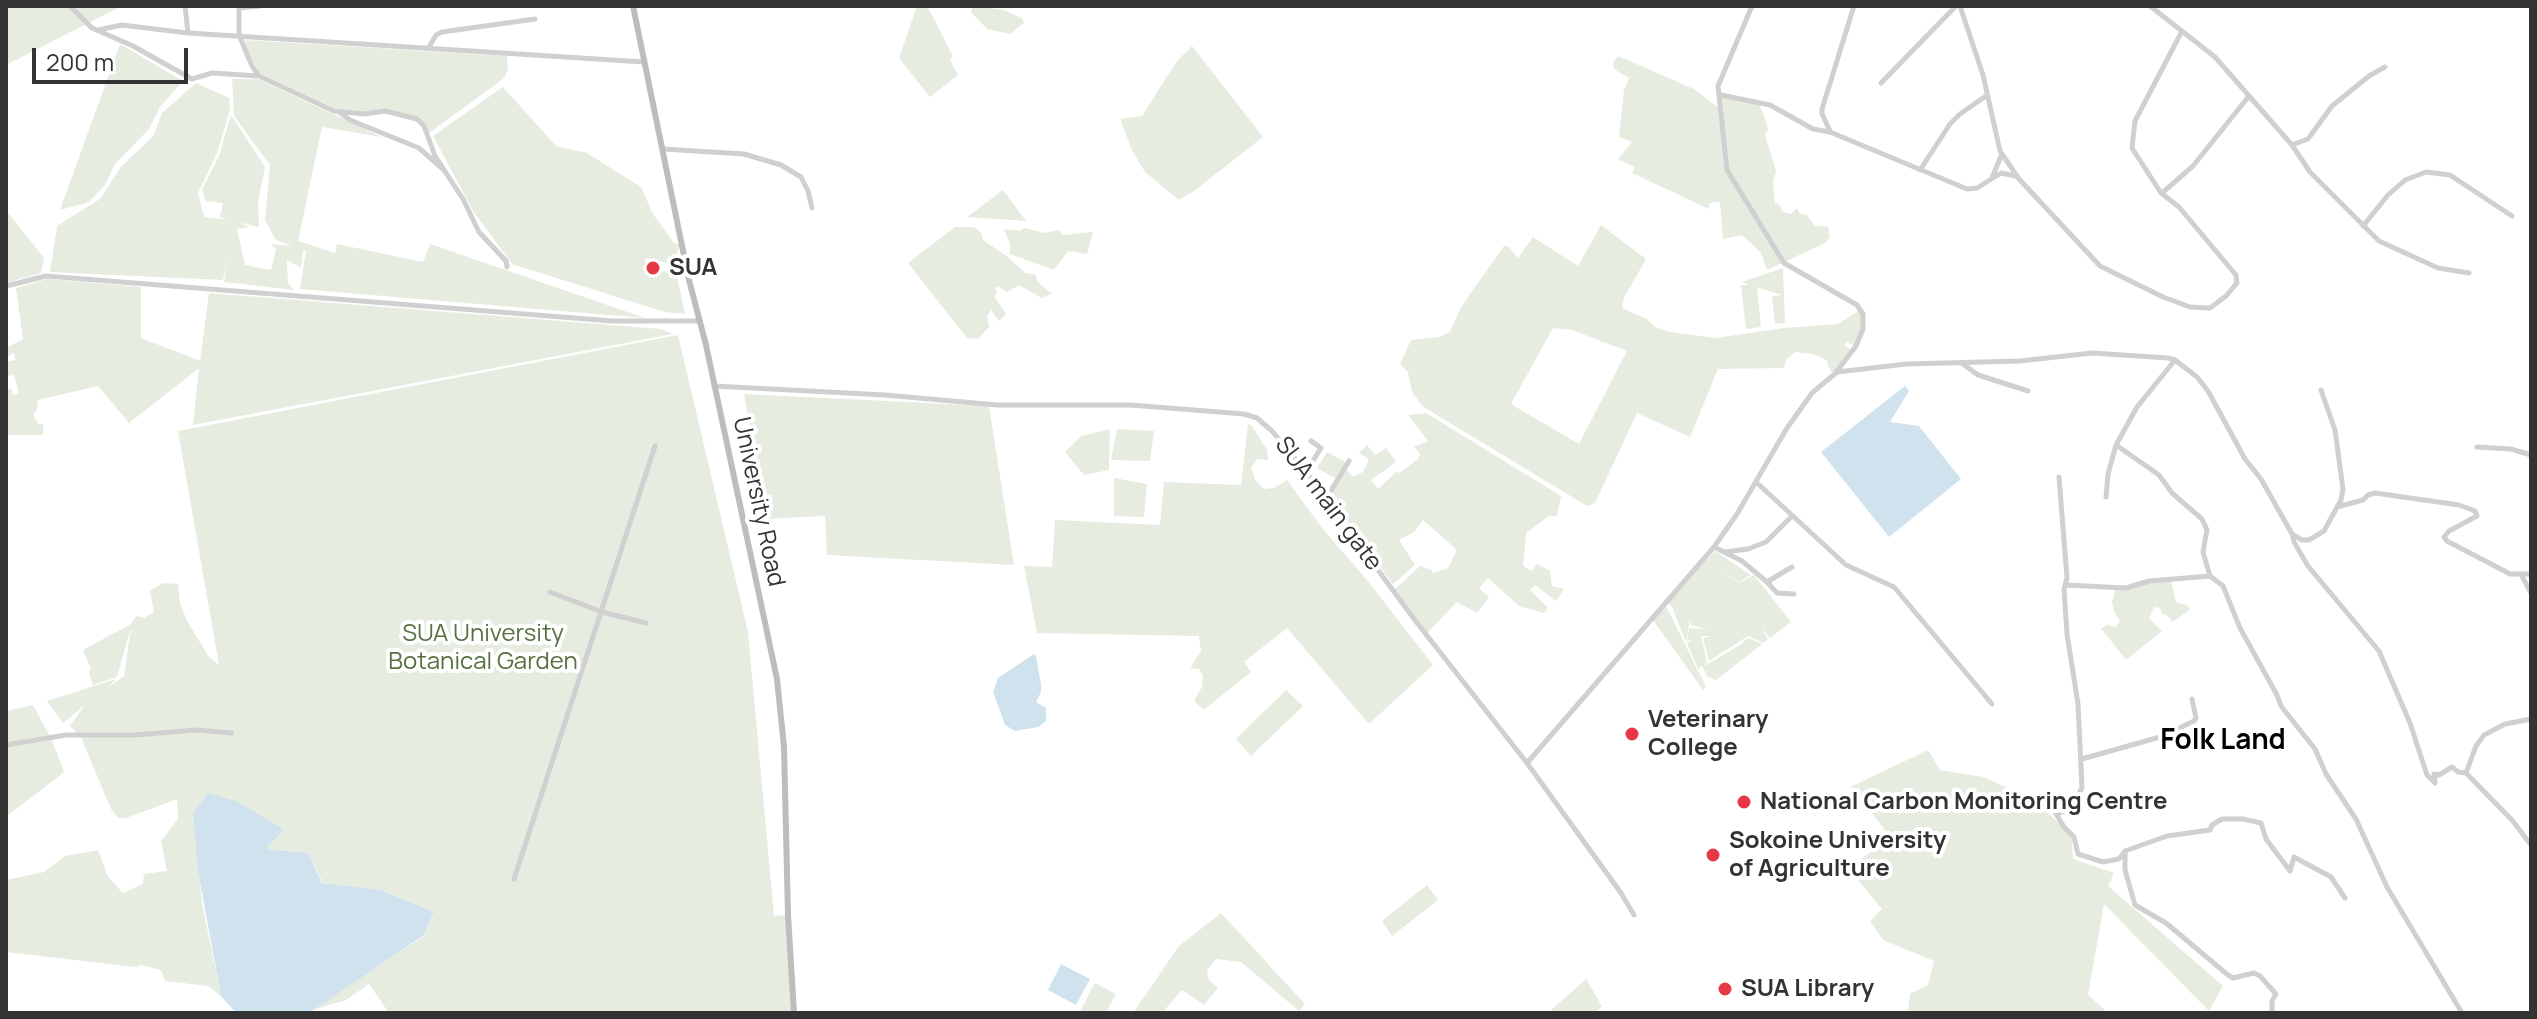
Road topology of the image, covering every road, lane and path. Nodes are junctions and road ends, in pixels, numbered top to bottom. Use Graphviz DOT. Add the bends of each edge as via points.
graph roads {
  1 [pos="70,6"];
  2 [pos="185,6"];
  3 [pos="260,6"];
  4 [pos="633,6"];
  5 [pos="1752,6"];
  6 [pos="1854,6"];
  7 [pos="1958,6"];
  8 [pos="2150,6"];
  9 [pos="240,7"];
  10 [pos="535,19"];
  11 [pos="98,31"];
  12 [pos="2182,31"];
  13 [pos="188,33"];
  14 [pos="239,35"];
  15 [pos="429,47"];
  16 [pos="644,62"];
  17 [pos="2385,67"];
  18 [pos="259,76"];
  19 [pos="1881,83"];
  20 [pos="1721,95"];
  21 [pos="1986,96"];
  22 [pos="2249,96"];
  23 [pos="338,111"];
  24 [pos="1830,132"];
  25 [pos="2292,145"];
  26 [pos="663,149"];
  27 [pos="2000,151"];
  28 [pos="444,170"];
  29 [pos="1920,170"];
  30 [pos="1992,178"];
  31 [pos="2019,179"];
  32 [pos="2161,193"];
  33 [pos="812,208"];
  34 [pos="2512,216"];
  35 [pos="2363,226"];
  36 [pos="507,267"];
  37 [pos="2469,273"];
  38 [pos="6,286"];
  39 [pos="700,321"];
  40 [pos="2175,360"];
  41 [pos="1963,364"];
  42 [pos="1837,372"];
  43 [pos="714,386"];
  44 [pos="2321,390"];
  45 [pos="2028,391"];
  46 [pos="1311,441"];
  47 [pos="2116,445"];
  48 [pos="655,446"];
  49 [pos="2477,447"];
  50 [pos="2531,455"];
  51 [pos="1349,461"];
  52 [pos="1306,472"];
  53 [pos="2059,477"];
  54 [pos="1756,482"];
  55 [pos="2106,497"];
  56 [pos="1326,499"];
  57 [pos="2337,507"];
  58 [pos="1792,516"];
  59 [pos="2292,534"];
  60 [pos="1714,547"];
  61 [pos="1724,552"];
  62 [pos="1792,567"];
  63 [pos="2531,574"];
  64 [pos="2210,576"];
  65 [pos="2522,576"];
  66 [pos="1767,582"];
  67 [pos="2065,585"];
  68 [pos="550,592"];
  69 [pos="2531,593"];
  70 [pos="1794,594"];
  71 [pos="602,612"];
  72 [pos="646,623"];
  73 [pos="2192,699"];
  74 [pos="1992,704"];
  75 [pos="2531,719"];
  76 [pos="231,733"];
  77 [pos="6,745"];
  78 [pos="2082,759"];
  79 [pos="1527,763"];
  80 [pos="2466,773"];
  81 [pos="2531,845"];
  82 [pos="2125,851"];
  83 [pos="514,879"];
  84 [pos="2345,898"];
  85 [pos="1634,915"];
  86 [pos="794,1013"];
  87 [pos="2272,1013"];
  88 [pos="2462,1013"];
  1 -- 11 [label="street"];
  2 -- 13 [label="street"];
  3 -- 9 [label="street"];
  4 -- 16 [label="main road, University Road"];
  5 -- 20 [label="street" via="1718,86"];
  6 -- 24 [label="street" via="1822,109"];
  7 -- 19 [label="street"];
  7 -- 21 [label="street"];
  8 -- 12 [label="street"];
  9 -- 14 [label="street"];
  10 -- 15 [label="street" via="442,32"];
  11 -- 13 [label="street" via="122,25"];
  11 -- 18 [label="street" via="192,79 212,73"];
  12 -- 22 [label="street" via="2215,57"];
  12 -- 32 [label="street" via="2133,129 2132,148"];
  13 -- 14 [label="street"];
  14 -- 15 [label="street"];
  14 -- 18 [label="street"];
  15 -- 16 [label="street"];
  16 -- 26 [label="main road, University Road"];
  17 -- 25 [label="street" via="2332,106 2308,139"];
  18 -- 23 [label="street"];
  20 -- 24 [label="street" via="1770,105 1798,122"];
  20 -- 42 [label="street" via="1727,170 1784,263 1857,305 1863,314 1856,346"];
  21 -- 27 [label="street"];
  21 -- 29 [label="street" via="1950,124"];
  22 -- 25 [label="street"];
  22 -- 32 [label="street" via="2193,166"];
  23 -- 28 [label="street" via="419,148"];
  23 -- 28 [label="street" via="385,111 417,119"];
  24 -- 29 [label="street"];
  25 -- 35 [label="street" via="2310,172"];
  26 -- 33 [label="street" via="744,154 781,165 801,177"];
  26 -- 39 [label="main road, University Road"];
  27 -- 30 [label="street"];
  27 -- 31 [label="street"];
  28 -- 36 [label="street" via="479,232"];
  29 -- 30 [label="street" via="1967,189"];
  30 -- 31 [label="street" via="2001,173"];
  31 -- 32 [label="street" via="2100,266 2190,307 2210,308 2237,283 2236,275"];
  34 -- 35 [label="street" via="2450,175 2426,172 2405,180"];
  35 -- 37 [label="street" via="2379,241 2410,256"];
  38 -- 39 [label="street" via="46,276 612,321"];
  39 -- 43 [label="main road, University Road"];
  40 -- 41 [label="street" via="2092,353"];
  40 -- 47 [label="street" via="2137,407"];
  40 -- 59 [label="street" via="2208,391"];
  41 -- 42 [label="street"];
  41 -- 45 [label="street" via="1978,375"];
  42 -- 54 [label="street" via="1812,393"];
  43 -- 52 [label="street, SUA main gate" via="997,405 1131,405 1244,414 1272,431"];
  43 -- 86 [label="main road, University Road" via="777,679"];
  44 -- 57 [label="street" via="2344,480"];
  46 -- 52 [label="street" via="1321,448"];
  47 -- 55 [label="street"];
  47 -- 64 [label="street" via="2159,475 2202,519"];
  48 -- 71 [label="street"];
  49 -- 50 [label="street"];
  51 -- 56 [label="street"];
  52 -- 56 [label="street, SUA main gate"];
  53 -- 67 [label="street"];
  54 -- 58 [label="street"];
  54 -- 60 [label="street"];
  56 -- 79 [label="street, SUA main gate"];
  57 -- 59 [label="street" via="2319,535 2302,540"];
  57 -- 65 [label="street" via="2375,493 2467,508 2477,516 2459,524 2445,539"];
  58 -- 61 [label="street" via="1766,542"];
  58 -- 74 [label="street" via="1846,565 1894,587"];
  59 -- 80 [label="street" via="2308,566 2379,651 2427,775 2435,783 2434,774 2452,767"];
  60 -- 61 [label="street"];
  60 -- 79 [label="street"];
  61 -- 66 [label="street"];
  62 -- 66 [label="street"];
  63 -- 65 [label="street"];
  64 -- 67 [label="street" via="2126,588"];
  64 -- 88 [label="street" via="2223,586 2281,706 2315,749 2387,887"];
  65 -- 69 [label="street"];
  66 -- 70 [label="street" via="1777,593"];
  67 -- 78 [label="street"];
  68 -- 71 [label="street"];
  71 -- 72 [label="street"];
  71 -- 83 [label="street"];
  73 -- 78 [label="street" via="2194,721 2160,737"];
  75 -- 80 [label="street" via="2484,735"];
  76 -- 77 [label="street" via="66,735"];
  78 -- 82 [label="street" via="2078,797 2070,809 2056,813 2074,837 2078,854 2103,862 2119,859"];
  79 -- 85 [label="street, SUA main gate"];
  80 -- 81 [label="street"];
  82 -- 84 [label="street" via="2167,836 2210,830 2222,819 2243,819 2261,823 2290,871 2294,857 2331,877"];
  82 -- 87 [label="street" via="2135,905 2166,923 2233,978 2260,976 2276,994"];
}
